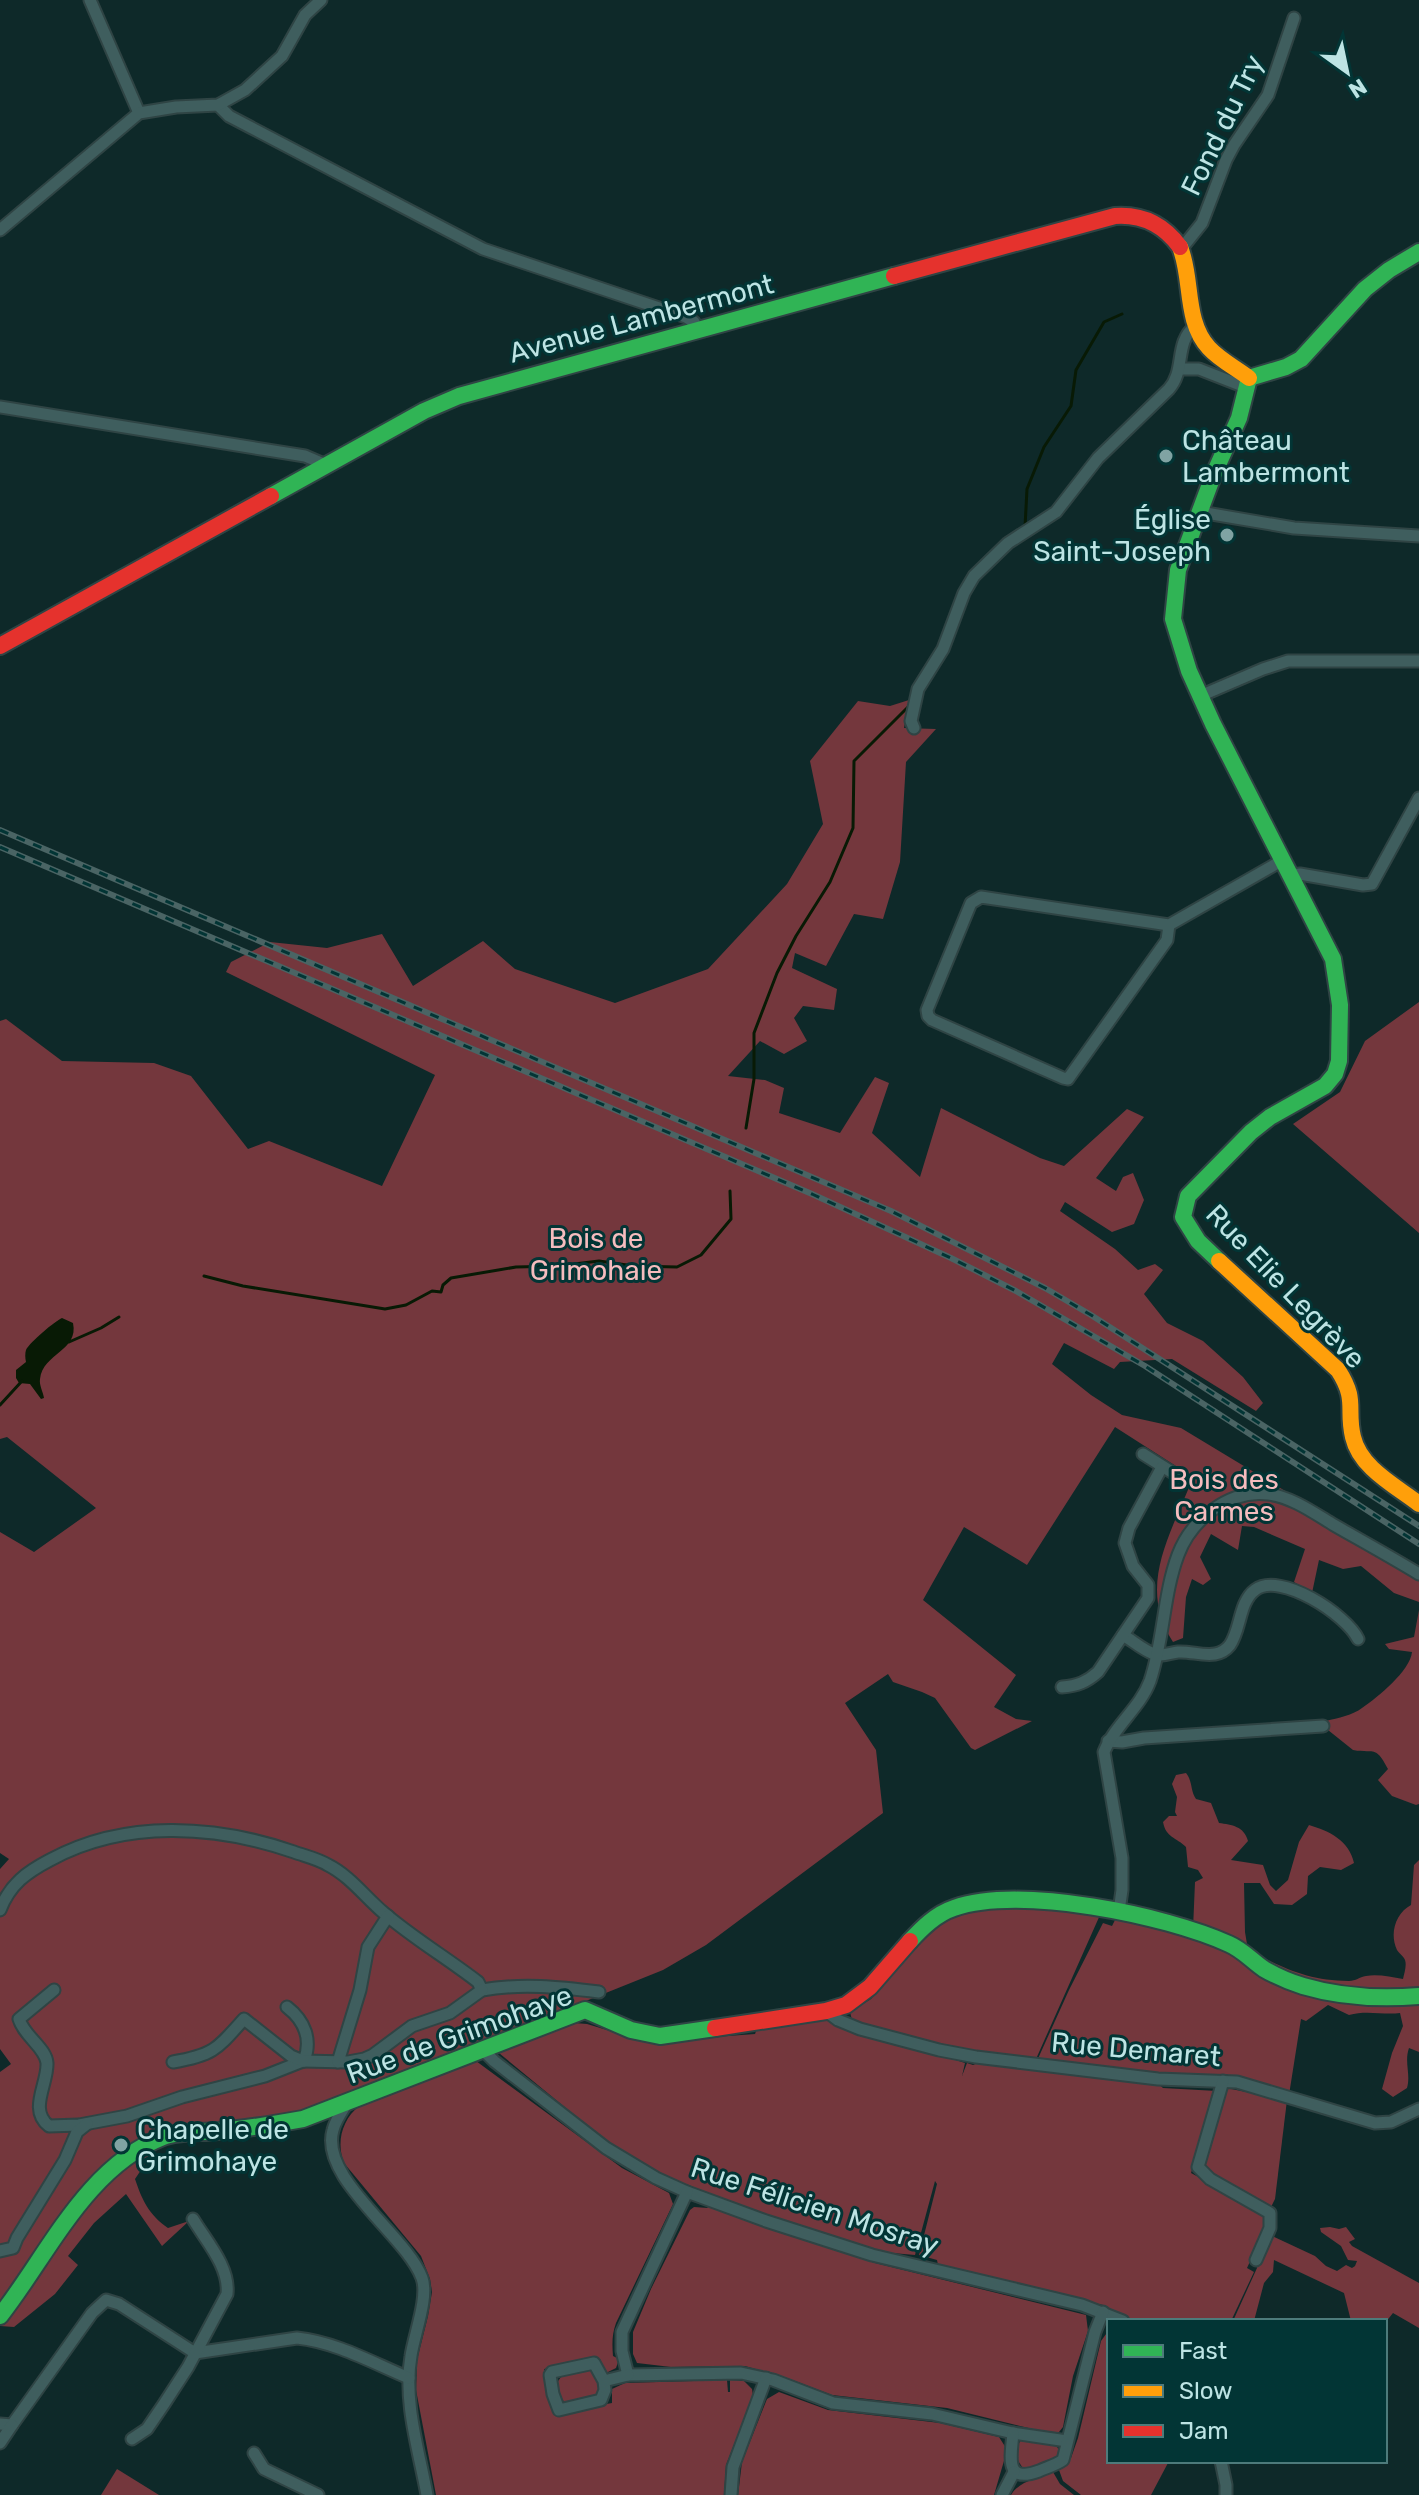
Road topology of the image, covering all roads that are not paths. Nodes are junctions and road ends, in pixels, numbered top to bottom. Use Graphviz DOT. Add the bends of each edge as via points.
graph roads {
  1 [pos="90,0"];
  2 [pos="321,0"];
  3 [pos="1294,18"];
  4 [pos="218,105"];
  5 [pos="139,113"];
  6 [pos="0,230"];
  7 [pos="1182,248"];
  8 [pos="1419,252"];
  9 [pos="1195,326"];
  10 [pos="697,330"];
  11 [pos="1180,369"];
  12 [pos="1247,382"];
  13 [pos="0,407"];
  14 [pos="326,465"];
  15 [pos="1200,512"];
  16 [pos="1419,536"];
  17 [pos="0,646"];
  18 [pos="1419,661"];
  19 [pos="1200,696"];
  20 [pos="914,728"];
  21 [pos="1418,799"];
  22 [pos="1287,867"];
  23 [pos="1169,925"];
  24 [pos="1143,1454"];
  25 [pos="1162,1467"];
  26 [pos="1178,1476"];
  27 [pos="1419,1504"];
  28 [pos="1419,1574"];
  29 [pos="1123,1635"];
  30 [pos="1358,1639"];
  31 [pos="1157,1655"];
  32 [pos="1062,1687"];
  33 [pos="1323,1726"];
  34 [pos="1108,1741"];
  35 [pos="0,1910"];
  36 [pos="1119,1911"];
  37 [pos="388,1916"];
  38 [pos="54,1990"];
  39 [pos="482,1990"];
  40 [pos="599,1992"];
  41 [pos="1419,1996"];
  42 [pos="287,2007"];
  43 [pos="837,2014"];
  44 [pos="482,2049"];
  45 [pos="303,2061"];
  46 [pos="173,2062"];
  47 [pos="338,2062"];
  48 [pos="1223,2081"];
  49 [pos="347,2103"];
  50 [pos="1419,2109"];
  51 [pos="318,2114"];
  52 [pos="88,2124"];
  53 [pos="332,2131"];
  54 [pos="687,2192"];
  55 [pos="193,2219"];
  56 [pos="0,2251"];
  57 [pos="1256,2260"];
  58 [pos="1103,2312"];
  59 [pos="0,2316"];
  60 [pos="1119,2319"];
  61 [pos="195,2353"];
  62 [pos="628,2375"];
  63 [pos="409,2378"];
  64 [pos="766,2378"];
  65 [pos="604,2381"];
  66 [pos="6,2424"];
  67 [pos="1013,2433"];
  68 [pos="132,2439"];
  69 [pos="1067,2441"];
  70 [pos="0,2443"];
  71 [pos="254,2453"];
  72 [pos="1221,2463"];
  73 [pos="1014,2472"];
  74 [pos="318,2495"];
  75 [pos="427,2495"];
  76 [pos="731,2495"];
  77 [pos="1002,2495"];
  78 [pos="1226,2495"];
  1 -- 5 [label="street"];
  2 -- 4 [label="street" via="305,15 276,63"];
  3 -- 7 [label="street, Fond du Try" via="1268,95 1230,152 1202,223"];
  4 -- 5 [label="street"];
  4 -- 10 [label="street" via="239,122 466,241 690,318"];
  5 -- 6 [label="street"];
  7 -- 9 [label="street"];
  7 -- 10 [label="street, Avenue Lambermont" via="1154,223 1117,216"];
  8 -- 12 [label="street" via="1365,289 1301,359"];
  9 -- 11 [label="street" via="1182,346"];
  9 -- 12 [label="street" via="1207,347"];
  10 -- 14 [label="street, Avenue Lambermont" via="459,396"];
  11 -- 12 [label="street"];
  11 -- 20 [label="street" via="1174,384 1098,458 1056,512 1008,543 974,576 943,649 918,689"];
  12 -- 15 [label="street, Rue Elie Legrève" via="1239,418"];
  13 -- 14 [label="street" via="305,456"];
  14 -- 17 [label="street, Avenue Lambermont"];
  15 -- 16 [label="street" via="1294,528"];
  15 -- 19 [label="street, Rue Elie Legrève" via="1178,570 1173,619"];
  18 -- 19 [label="street" via="1288,661"];
  19 -- 22 [label="street, Rue Elie Legrève"];
  21 -- 22 [label="street" via="1372,884 1300,874"];
  22 -- 23 [label="street"];
  22 -- 27 [label="street, Rue Elie Legrève" via="1333,959 1340,1005 1339,1061 1325,1086 1260,1125 1197,1186 1188,1196 1183,1217 1198,1241 1338,1370 1351,1393 1356,1448"];
  23 -- 23 [label="street" via="1167,940 1068,1079 928,1016 971,903 981,897"];
  24 -- 25 [label="street"];
  25 -- 26 [label="street"];
  25 -- 29 [label="street" via="1125,1543 1133,1566 1148,1585 1148,1598"];
  28 -- 31 [label="street" via="1297,1504 1268,1494 1233,1499 1202,1518 1179,1551"];
  29 -- 31 [label="street"];
  29 -- 32 [label="street" via="1089,1681"];
  30 -- 31 [label="street" via="1332,1610 1270,1585 1250,1595 1225,1651"];
  31 -- 34 [label="street" via="1143,1695"];
  33 -- 34 [label="street"];
  34 -- 36 [label="street" via="1103,1757 1123,1871"];
  35 -- 37 [label="street" via="22,1877 64,1852 146,1831 192,1830 279,1847 330,1866"];
  36 -- 41 [label="street, Rue de Grimohaye" via="1228,1944 1307,1988"];
  36 -- 43 [label="street, Rue de Grimohaye" via="1004,1899 962,1904 930,1923"];
  37 -- 39 [label="street" via="466,1972"];
  37 -- 47 [label="street" via="368,1947"];
  38 -- 52 [label="street" via="19,2019 47,2063 40,2114 49,2126"];
  39 -- 40 [label="street" via="539,1985"];
  39 -- 47 [label="street" via="450,2013 412,2026 364,2059"];
  42 -- 45 [label="street" via="307,2035"];
  43 -- 44 [label="street, Rue de Grimohaye" via="660,2036 585,2010"];
  43 -- 48 [label="street, Rue Demaret" via="890,2038 976,2057 1180,2081"];
  44 -- 49 [label="street, Rue de Grimohaye"];
  44 -- 54 [label="street, Rue Félicien Mosray" via="606,2148"];
  45 -- 46 [label="street" via="244,2019 215,2050"];
  45 -- 47 [label="street"];
  45 -- 52 [label="street"];
  48 -- 50 [label="street, Rue Demaret" via="1375,2123"];
  48 -- 57 [label="street" via="1198,2167 1270,2213 1270,2228"];
  49 -- 51 [label="street, Rue de Grimohaye"];
  49 -- 53 [label="street"];
  51 -- 53 [label="street"];
  51 -- 59 [label="street, Rue de Grimohaye" via="255,2128 166,2136 128,2155 85,2199"];
  52 -- 56 [label="street" via="77,2132 13,2248"];
  53 -- 63 [label="street" via="339,2171 422,2277 425,2287"];
  54 -- 58 [label="street, Rue Félicien Mosray" via="872,2255"];
  54 -- 62 [label="street" via="622,2332"];
  55 -- 61 [label="street" via="228,2283"];
  58 -- 60 [label="street, Rue Félicien Mosray"];
  58 -- 69 [label="street"];
  61 -- 63 [label="street" via="306,2339"];
  61 -- 66 [label="street" via="106,2300"];
  61 -- 68 [label="street" via="147,2429"];
  62 -- 64 [label="street" via="741,2373"];
  62 -- 65 [label="street"];
  63 -- 75 [label="street"];
  64 -- 67 [label="street" via="833,2403 932,2414"];
  64 -- 76 [label="street" via="733,2467"];
  65 -- 65 [label="street" via="600,2402 559,2410 550,2375 594,2363"];
  66 -- 70 [label="street"];
  67 -- 69 [label="street"];
  67 -- 73 [label="street"];
  69 -- 73 [label="street" via="1059,2463 1026,2475"];
  71 -- 74 [label="street" via="264,2469"];
  72 -- 78 [label="street"];
  73 -- 77 [label="street"];
}
